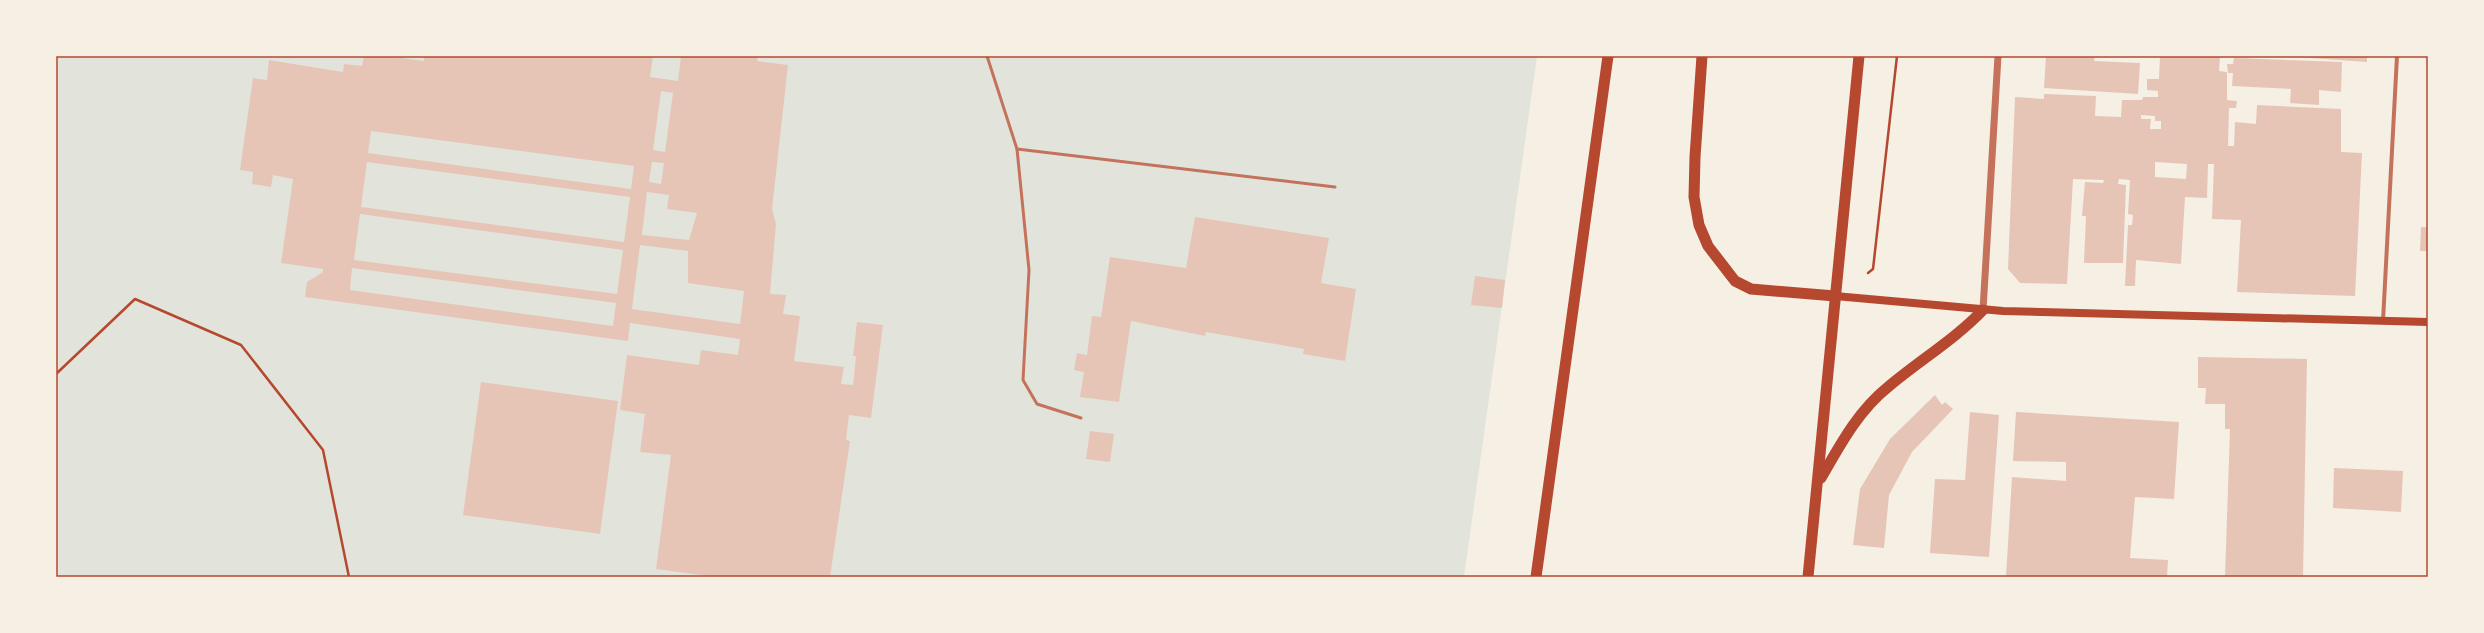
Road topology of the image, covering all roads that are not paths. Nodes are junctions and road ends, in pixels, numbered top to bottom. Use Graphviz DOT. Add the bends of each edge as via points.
graph roads {
  1 [pos="987,56"];
  2 [pos="1608,56"];
  3 [pos="1702,56"];
  4 [pos="1859,56"];
  5 [pos="1998,56"];
  6 [pos="2397,56"];
  7 [pos="1017,149"];
  8 [pos="1335,187"];
  9 [pos="1835,296"];
  10 [pos="1983,310"];
  11 [pos="2383,321"];
  12 [pos="2428,322"];
  13 [pos="1081,418"];
  14 [pos="1819,482"];
  15 [pos="1536,577"];
  16 [pos="1808,577"];
  1 -- 7 [label="lane"];
  2 -- 15 [label="highway"];
  3 -- 9 [label="highway" via="1694,197 1699,225 1708,246 1735,281 1751,289"];
  4 -- 9 [label="highway"];
  5 -- 10 [label="street"];
  6 -- 11 [label="street"];
  7 -- 8 [label="lane"];
  7 -- 13 [label="lane" via="1029,270 1023,380 1037,404"];
  9 -- 10 [label="main road"];
  9 -- 14 [label="highway"];
  10 -- 11 [label="main road"];
  10 -- 14 [label="highway" via="1962,332 1887,388 1847,432"];
  11 -- 12 [label="main road"];
  14 -- 16 [label="highway"];
}
